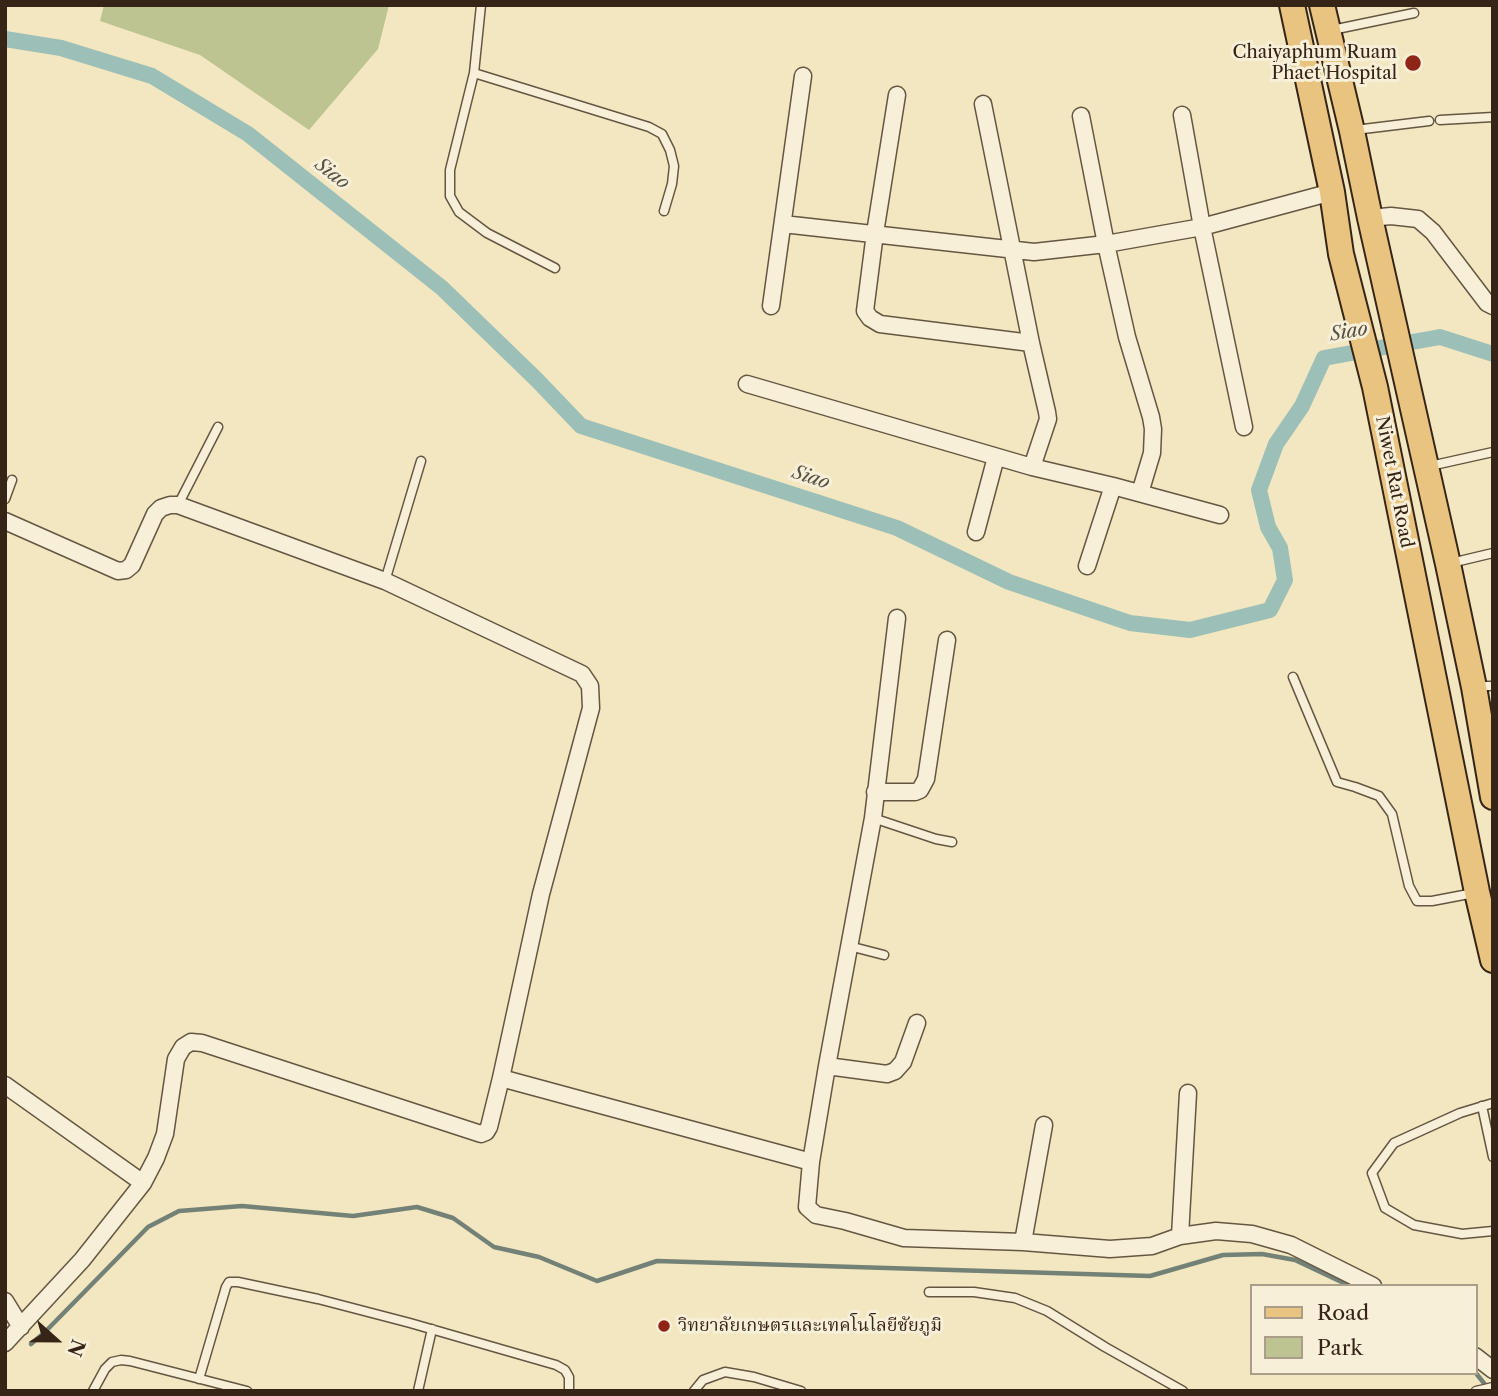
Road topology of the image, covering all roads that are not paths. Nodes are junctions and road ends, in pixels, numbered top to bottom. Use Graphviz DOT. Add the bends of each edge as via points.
graph roads {
  1 [pos="481,5"];
  2 [pos="1292,5"];
  3 [pos="1322,5"];
  4 [pos="1414,13"];
  5 [pos="1329,31"];
  6 [pos="474,73"];
  7 [pos="803,76"];
  8 [pos="897,95"];
  9 [pos="983,104"];
  10 [pos="1182,115"];
  11 [pos="1081,116"];
  12 [pos="1493,117"];
  13 [pos="1440,120"];
  14 [pos="1429,121"];
  15 [pos="1352,131"];
  16 [pos="1332,192"];
  17 [pos="664,211"];
  18 [pos="1370,218"];
  19 [pos="783,224"];
  20 [pos="1202,227"];
  21 [pos="875,233"];
  22 [pos="1106,244"];
  23 [pos="1012,250"];
  24 [pos="555,268"];
  25 [pos="771,306"];
  26 [pos="1493,306"];
  27 [pos="1031,343"];
  28 [pos="747,384"];
  29 [pos="219,427"];
  30 [pos="1244,428"];
  31 [pos="1493,452"];
  32 [pos="996,457"];
  33 [pos="421,461"];
  34 [pos="1032,467"];
  35 [pos="1427,467"];
  36 [pos="12,480"];
  37 [pos="1113,486"];
  38 [pos="1140,493"];
  39 [pos="5,499"];
  40 [pos="178,505"];
  41 [pos="1220,515"];
  42 [pos="5,521"];
  43 [pos="976,532"];
  44 [pos="1493,553"];
  45 [pos="1448,564"];
  46 [pos="1087,566"];
  47 [pos="385,581"];
  48 [pos="897,618"];
  49 [pos="947,640"];
  50 [pos="1293,677"];
  51 [pos="1483,686"];
  52 [pos="876,792"];
  53 [pos="1493,797"];
  54 [pos="873,818"];
  55 [pos="952,842"];
  56 [pos="1477,892"];
  57 [pos="849,946"];
  58 [pos="884,955"];
  59 [pos="1493,960"];
  60 [pos="917,1023"];
  61 [pos="827,1066"];
  62 [pos="501,1078"];
  63 [pos="5,1085"];
  64 [pos="1188,1093"];
  65 [pos="1493,1103"];
  66 [pos="1482,1106"];
  67 [pos="1044,1125"];
  68 [pos="1493,1157"];
  69 [pos="811,1162"];
  70 [pos="143,1183"];
  71 [pos="1493,1231"];
  72 [pos="1180,1236"];
  73 [pos="1023,1242"];
  74 [pos="1369,1284"];
  75 [pos="929,1292"];
  76 [pos="5,1301"];
  77 [pos="20,1326"];
  78 [pos="432,1329"];
  79 [pos="5,1343"];
  80 [pos="1477,1358"];
  81 [pos="1493,1370"];
  82 [pos="199,1379"];
  83 [pos="1493,1387"];
  84 [pos="1477,1390"];
  85 [pos="93,1391"];
  86 [pos="247,1391"];
  87 [pos="418,1391"];
  88 [pos="569,1391"];
  89 [pos="694,1391"];
  90 [pos="801,1391"];
  91 [pos="1183,1391"];
  1 -- 6 [label="lane"];
  2 -- 16 [label="main road, Niwet Rat Road"];
  3 -- 5 [label="main road, Niwet Rat Road"];
  4 -- 5 [label="lane"];
  5 -- 15 [label="main road, Niwet Rat Road"];
  6 -- 17 [label="lane" via="662,134 674,166"];
  6 -- 24 [label="lane" via="450,170 450,196 459,212 487,233"];
  7 -- 19 [label="street"];
  8 -- 21 [label="street"];
  9 -- 23 [label="street"];
  10 -- 20 [label="street"];
  11 -- 22 [label="street"];
  12 -- 13 [label="lane"];
  14 -- 15 [label="lane"];
  15 -- 18 [label="main road, Niwet Rat Road"];
  16 -- 20 [label="street"];
  16 -- 56 [label="main road, Niwet Rat Road" via="1341,254 1375,387"];
  18 -- 26 [label="street" via="1418,219"];
  18 -- 35 [label="main road, Niwet Rat Road"];
  19 -- 21 [label="street"];
  19 -- 25 [label="street"];
  20 -- 22 [label="street"];
  20 -- 30 [label="street"];
  21 -- 23 [label="street"];
  21 -- 27 [label="street" via="866,297 870,318 880,324"];
  22 -- 23 [label="street"];
  22 -- 38 [label="street" via="1153,429 1152,453"];
  23 -- 27 [label="street"];
  27 -- 34 [label="street" via="1048,419"];
  28 -- 32 [label="street"];
  29 -- 40 [label="lane"];
  31 -- 35 [label="lane"];
  32 -- 34 [label="street"];
  32 -- 43 [label="street"];
  33 -- 47 [label="lane"];
  34 -- 37 [label="street"];
  35 -- 45 [label="main road, Niwet Rat Road"];
  36 -- 39 [label="lane"];
  37 -- 38 [label="street"];
  37 -- 46 [label="street"];
  38 -- 41 [label="street"];
  40 -- 42 [label="street" via="155,514 132,565 118,571"];
  40 -- 47 [label="street"];
  44 -- 45 [label="lane"];
  45 -- 51 [label="main road, Niwet Rat Road"];
  47 -- 62 [label="street" via="582,674 590,686 591,708 541,894"];
  48 -- 52 [label="street"];
  49 -- 52 [label="street" via="926,779 915,792"];
  50 -- 56 [label="lane" via="1338,782 1378,796 1392,814 1409,886 1417,901"];
  51 -- 53 [label="main road, Niwet Rat Road"];
  52 -- 54 [label="street"];
  54 -- 55 [label="lane"];
  54 -- 57 [label="street"];
  56 -- 59 [label="main road, Niwet Rat Road"];
  57 -- 58 [label="lane"];
  57 -- 61 [label="street"];
  60 -- 61 [label="street" via="903,1062 895,1071 887,1074"];
  61 -- 69 [label="street"];
  62 -- 69 [label="street"];
  62 -- 70 [label="street" via="489,1127 481,1134 191,1042 176,1059 164,1134"];
  63 -- 70 [label="street"];
  64 -- 72 [label="street"];
  65 -- 66 [label="lane"];
  66 -- 68 [label="lane"];
  66 -- 71 [label="lane" via="1394,1143 1371,1173 1385,1209 1414,1225 1462,1234"];
  67 -- 73 [label="street"];
  69 -- 73 [label="street" via="807,1207 816,1215 905,1238"];
  70 -- 77 [label="street" via="98,1241"];
  72 -- 73 [label="street" via="1152,1246 1110,1248"];
  72 -- 74 [label="street" via="1216,1231 1252,1234 1291,1245"];
  75 -- 91 [label="lane" via="1016,1298 1047,1311"];
  76 -- 77 [label="street"];
  77 -- 79 [label="street"];
  78 -- 82 [label="lane" via="318,1299 229,1282"];
  78 -- 87 [label="lane"];
  78 -- 88 [label="lane" via="556,1365 569,1377"];
  80 -- 81 [label="street"];
  82 -- 85 [label="lane" via="121,1360 105,1368"];
  82 -- 86 [label="lane"];
  83 -- 84 [label="lane"];
  89 -- 90 [label="lane" via="703,1380 725,1372"];
}
